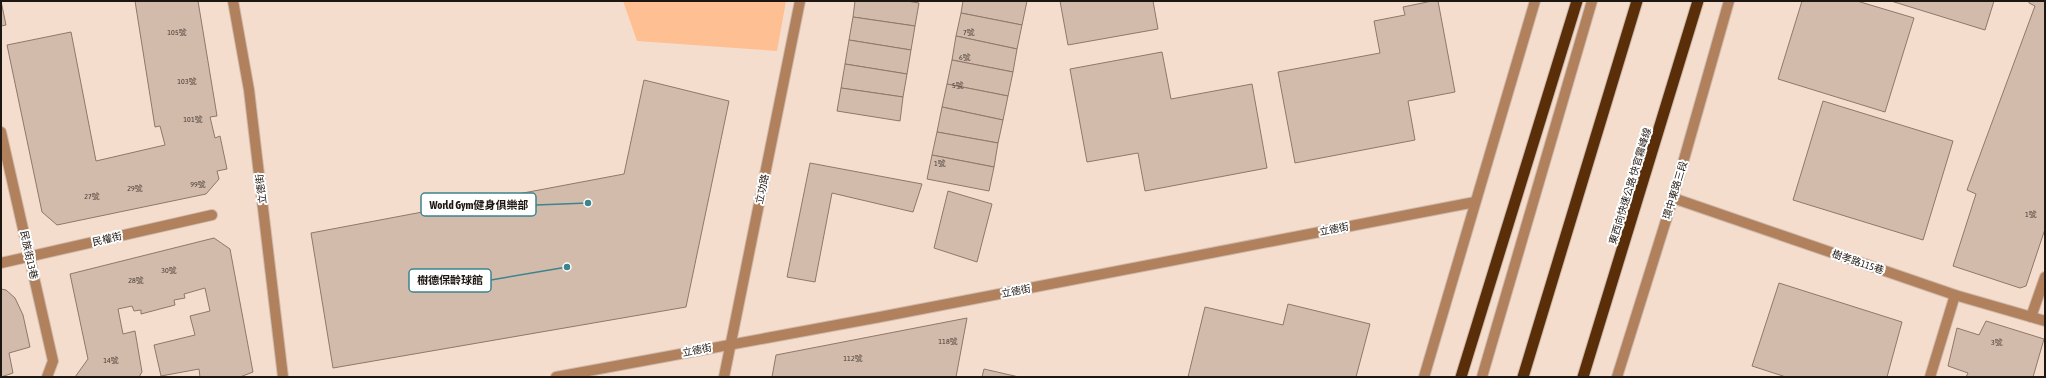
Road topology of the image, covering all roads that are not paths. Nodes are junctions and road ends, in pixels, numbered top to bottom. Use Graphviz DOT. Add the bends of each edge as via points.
graph roads {
  1 [pos="233,1"];
  2 [pos="800,1"];
  3 [pos="1534,1"];
  4 [pos="1577,1"];
  5 [pos="1592,1"];
  6 [pos="1637,1"];
  7 [pos="1698,1"];
  8 [pos="1729,1"];
  9 [pos="1,132"];
  10 [pos="1673,198"];
  11 [pos="1475,202"];
  12 [pos="212,215"];
  13 [pos="30,257"];
  14 [pos="1,263"];
  15 [pos="2045,277"];
  16 [pos="1955,295"];
  17 [pos="2032,317"];
  18 [pos="2045,321"];
  19 [pos="730,344"];
  20 [pos="47,377"];
  21 [pos="283,377"];
  22 [pos="556,377"];
  23 [pos="724,377"];
  24 [pos="1424,377"];
  25 [pos="1461,377"];
  26 [pos="1482,377"];
  27 [pos="1523,377"];
  28 [pos="1583,377"];
  29 [pos="1617,377"];
  30 [pos="1930,377"];
  1 -- 21 [label="street, 立德街" via="249,90"];
  2 -- 19 [label="street, 立功路"];
  3 -- 11 [label="street"];
  4 -- 25 [label="highway"];
  5 -- 26 [label="street"];
  6 -- 27 [label="highway"];
  7 -- 28 [label="highway, 東西向快速公路 快官霧峰線"];
  8 -- 10 [label="street, 環中東路三段"];
  9 -- 13 [label="street, 民族街13巷"];
  10 -- 16 [label="street, 樹孝路115巷"];
  10 -- 29 [label="street, 環中東路三段"];
  11 -- 19 [label="street, 立德街"];
  11 -- 24 [label="street"];
  12 -- 13 [label="street, 民權街"];
  13 -- 14 [label="street, 民權街"];
  13 -- 20 [label="street, 民族街13巷" via="53,362"];
  15 -- 17 [label="street"];
  16 -- 17 [label="street, 樹孝路115巷"];
  16 -- 30 [label="street"];
  17 -- 18 [label="street, 樹孝路115巷"];
  19 -- 22 [label="street, 立德街"];
  19 -- 23 [label="street, 立功路"];
}
